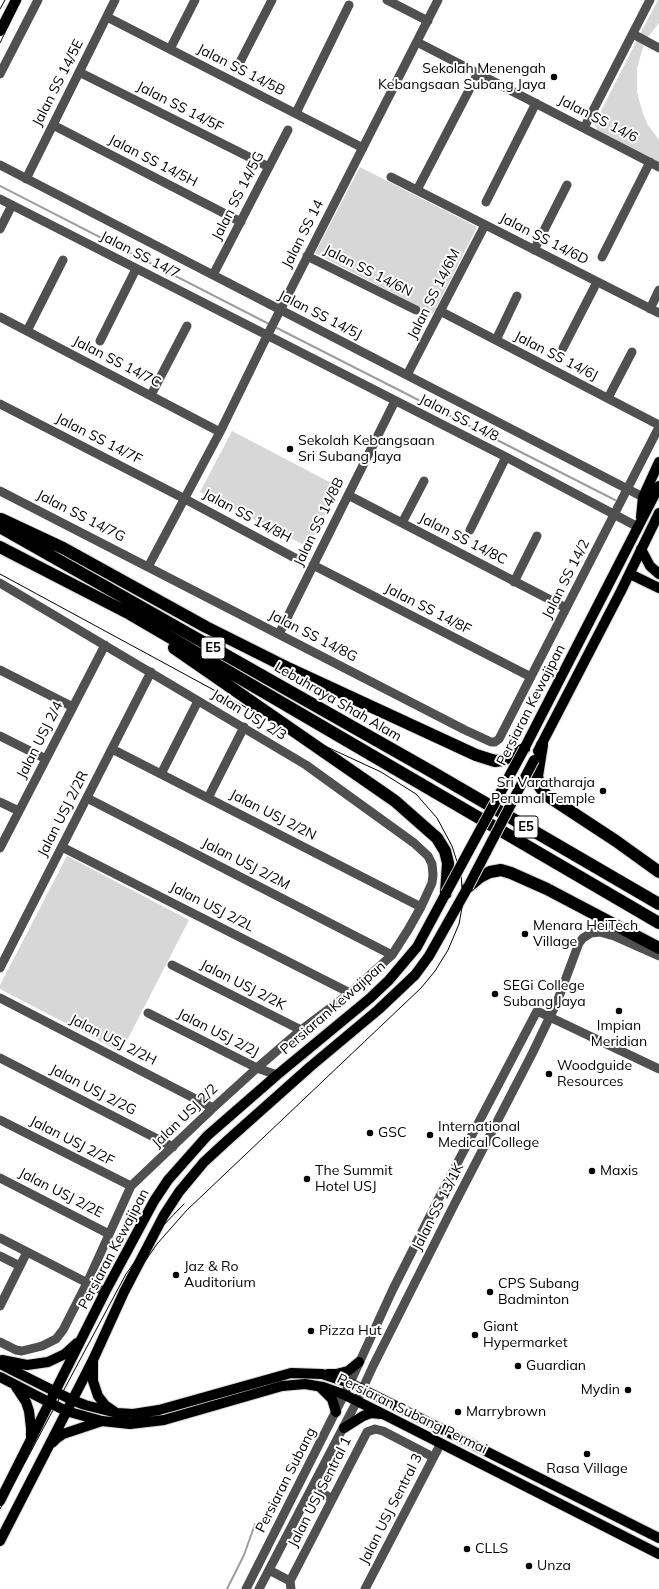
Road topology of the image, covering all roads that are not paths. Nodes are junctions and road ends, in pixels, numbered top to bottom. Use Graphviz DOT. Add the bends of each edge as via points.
graph roads {
  1 [pos="16,0"];
  2 [pos="38,0"];
  3 [pos="115,0"];
  4 [pos="195,0"];
  5 [pos="272,0"];
  6 [pos="387,0"];
  7 [pos="438,0"];
  8 [pos="650,0"];
  9 [pos="349,5"];
  10 [pos="107,17"];
  11 [pos="428,21"];
  12 [pos="0,31"];
  13 [pos="633,34"];
  14 [pos="417,42"];
  15 [pos="659,48"];
  16 [pos="170,50"];
  17 [pos="240,64"];
  18 [pos="79,72"];
  19 [pos="478,73"];
  20 [pos="0,74"];
  21 [pos="536,103"];
  22 [pos="296,113"];
  23 [pos="52,125"];
  24 [pos="584,128"];
  25 [pos="288,130"];
  26 [pos="363,148"];
  27 [pos="650,162"];
  28 [pos="0,165"];
  29 [pos="659,166"];
  30 [pos="269,167"];
  31 [pos="391,177"];
  32 [pos="26,179"];
  33 [pos="567,185"];
  34 [pos="417,190"];
  35 [pos="0,199"];
  36 [pos="486,202"];
  37 [pos="12,205"];
  38 [pos="241,222"];
  39 [pos="485,225"];
  40 [pos="0,229"];
  41 [pos="534,250"];
  42 [pos="307,256"];
  43 [pos="602,257"];
  44 [pos="63,260"];
  45 [pos="136,269"];
  46 [pos="213,275"];
  47 [pos="597,282"];
  48 [pos="659,290"];
  49 [pos="517,296"];
  50 [pos="650,309"];
  51 [pos="280,310"];
  52 [pos="416,310"];
  53 [pos="440,312"];
  54 [pos="659,313"];
  55 [pos="0,317"];
  56 [pos="187,326"];
  57 [pos="270,329"];
  58 [pos="27,331"];
  59 [pos="496,340"];
  60 [pos="100,341"];
  61 [pos="563,348"];
  62 [pos="632,352"];
  63 [pos="407,376"];
  64 [pos="151,395"];
  65 [pos="608,398"];
  66 [pos="395,401"];
  67 [pos="0,404"];
  68 [pos="659,426"];
  69 [pos="220,432"];
  70 [pos="506,458"];
  71 [pos="659,462"];
  72 [pos="424,481"];
  73 [pos="659,486"];
  74 [pos="627,489"];
  75 [pos="0,491"];
  76 [pos="348,495"];
  77 [pos="642,497"];
  78 [pos="185,499"];
  79 [pos="659,513"];
  80 [pos="615,514"];
  81 [pos="0,519"];
  82 [pos="402,524"];
  83 [pos="639,525"];
  84 [pos="0,527"];
  85 [pos="470,530"];
  86 [pos="536,536"];
  87 [pos="0,547"];
  88 [pos="642,549"];
  89 [pos="295,558"];
  90 [pos="313,565"];
  91 [pos="148,567"];
  92 [pos="630,574"];
  93 [pos="659,574"];
  94 [pos="514,582"];
  95 [pos="0,583"];
  96 [pos="659,588"];
  97 [pos="566,608"];
  98 [pos="130,614"];
  99 [pos="279,634"];
  100 [pos="105,645"];
  101 [pos="0,670"];
  102 [pos="151,672"];
  103 [pos="531,677"];
  104 [pos="198,701"];
  105 [pos="73,707"];
  106 [pos="244,727"];
  107 [pos="0,736"];
  108 [pos="495,742"];
  109 [pos="542,745"];
  110 [pos="112,749"];
  111 [pos="524,749"];
  112 [pos="46,759"];
  113 [pos="161,774"];
  114 [pos="87,798"];
  115 [pos="208,798"];
  116 [pos="0,802"];
  117 [pos="19,811"];
  118 [pos="62,847"];
  119 [pos="0,848"];
  120 [pos="659,872"];
  121 [pos="468,887"];
  122 [pos="446,893"];
  123 [pos="659,904"];
  124 [pos="421,907"];
  125 [pos="659,923"];
  126 [pos="659,948"];
  127 [pos="392,954"];
  128 [pos="659,956"];
  129 [pos="172,965"];
  130 [pos="0,968"];
  131 [pos="350,993"];
  132 [pos="0,998"];
  133 [pos="148,1013"];
  134 [pos="550,1018"];
  135 [pos="301,1030"];
  136 [pos="0,1058"];
  137 [pos="257,1068"];
  138 [pos="659,1069"];
  139 [pos="277,1075"];
  140 [pos="494,1095"];
  141 [pos="508,1102"];
  142 [pos="213,1108"];
  143 [pos="0,1120"];
  144 [pos="173,1147"];
  145 [pos="0,1178"];
  146 [pos="131,1186"];
  147 [pos="109,1234"];
  148 [pos="0,1238"];
  149 [pos="27,1252"];
  150 [pos="0,1256"];
  151 [pos="20,1266"];
  152 [pos="87,1283"];
  153 [pos="105,1292"];
  154 [pos="0,1306"];
  155 [pos="84,1335"];
  156 [pos="0,1342"];
  157 [pos="0,1360"];
  158 [pos="93,1360"];
  159 [pos="359,1362"];
  160 [pos="0,1364"];
  161 [pos="322,1374"];
  162 [pos="0,1377"];
  163 [pos="350,1383"];
  164 [pos="15,1385"];
  165 [pos="317,1385"];
  166 [pos="363,1390"];
  167 [pos="55,1392"];
  168 [pos="345,1395"];
  169 [pos="72,1400"];
  170 [pos="357,1401"];
  171 [pos="50,1402"];
  172 [pos="66,1411"];
  173 [pos="336,1412"];
  174 [pos="117,1413"];
  175 [pos="385,1415"];
  176 [pos="102,1421"];
  177 [pos="344,1428"];
  178 [pos="30,1441"];
  179 [pos="441,1443"];
  180 [pos="47,1449"];
  181 [pos="434,1457"];
  182 [pos="318,1478"];
  183 [pos="307,1498"];
  184 [pos="332,1499"];
  185 [pos="0,1501"];
  186 [pos="659,1538"];
  187 [pos="0,1541"];
  188 [pos="659,1554"];
  189 [pos="269,1570"];
  190 [pos="291,1585"];
  191 [pos="246,1589"];
  192 [pos="259,1589"];
  193 [pos="365,1589"];
  1 -- 12 [label="main road"];
  2 -- 20 [label="street"];
  3 -- 10 [label="street, Jalan SS 14/5E"];
  4 -- 16 [label="street"];
  5 -- 17 [label="street"];
  6 -- 11 [label="street"];
  7 -- 11 [label="street, Jalan SS 14"];
  8 -- 13 [label="street"];
  9 -- 22 [label="street"];
  10 -- 16 [label="street, Jalan SS 14/5B"];
  10 -- 18 [label="street, Jalan SS 14/5E"];
  11 -- 14 [label="street, Jalan SS 14"];
  13 -- 15 [label="street"];
  13 -- 24 [label="street"];
  14 -- 19 [label="street, Jalan SS 14/6"];
  14 -- 26 [label="street, Jalan SS 14"];
  16 -- 22 [label="street, Jalan SS 14/5B"];
  18 -- 23 [label="street, Jalan SS 14/5E"];
  18 -- 30 [label="street, Jalan SS 14/5F"];
  19 -- 21 [label="street, Jalan SS 14/6"];
  19 -- 34 [label="street"];
  21 -- 24 [label="street, Jalan SS 14/6"];
  21 -- 36 [label="street"];
  22 -- 26 [label="street, Jalan SS 14/5B"];
  23 -- 32 [label="street, Jalan SS 14/5E"];
  23 -- 38 [label="street, Jalan SS 14/5H"];
  24 -- 27 [label="street, Jalan SS 14/6"];
  25 -- 30 [label="street, Jalan SS 14/5G"];
  26 -- 42 [label="street, Jalan SS 14"];
  27 -- 29 [label="street, Jalan SS 14/6"];
  27 -- 43 [label="street"];
  28 -- 32 [label="street, Jalan SS 14/5J"];
  30 -- 38 [label="street, Jalan SS 14/5G"];
  31 -- 34 [label="street, Jalan SS 14/6D"];
  32 -- 46 [label="street, Jalan SS 14/5J"];
  33 -- 41 [label="street"];
  34 -- 39 [label="street, Jalan SS 14/6D"];
  35 -- 37 [label="street, Jalan SS 14/7"];
  37 -- 40 [label="street"];
  37 -- 45 [label="street, Jalan SS 14/7"];
  38 -- 46 [label="street, Jalan SS 14/5G"];
  39 -- 41 [label="street, Jalan SS 14/6D"];
  39 -- 53 [label="street, Jalan SS 14/6M"];
  41 -- 47 [label="street, Jalan SS 14/6D"];
  42 -- 51 [label="street, Jalan SS 14"];
  42 -- 52 [label="street, Jalan SS 14/6N"];
  44 -- 58 [label="street"];
  45 -- 57 [label="street, Jalan SS 14/7"];
  45 -- 60 [label="street"];
  46 -- 51 [label="street, Jalan SS 14/5J"];
  47 -- 50 [label="street, Jalan SS 14/6D"];
  47 -- 61 [label="street"];
  48 -- 50 [label="street"];
  49 -- 59 [label="street"];
  50 -- 54 [label="street, Jalan SS 14/6D"];
  51 -- 57 [label="street, Jalan SS 14"];
  51 -- 63 [label="street, Jalan SS 14/5J"];
  53 -- 59 [label="street, Jalan SS 14/6J"];
  53 -- 63 [label="street, Jalan SS 14/6M"];
  55 -- 58 [label="street, Jalan SS 14/7C"];
  56 -- 64 [label="street"];
  57 -- 66 [label="street, Jalan SS 14/8"];
  57 -- 69 [label="street, Jalan SS 14"];
  58 -- 64 [label="street, Jalan SS 14/7C"];
  59 -- 65 [label="street, Jalan SS 14/6J"];
  62 -- 65 [label="street"];
  63 -- 74 [label="street, Jalan SS 14/5J"];
  64 -- 69 [label="street, Jalan SS 14/7C"];
  65 -- 68 [label="street, Jalan SS 14/6J"];
  66 -- 70 [label="street, Jalan SS 14/8"];
  66 -- 76 [label="street, Jalan SS 14/8B"];
  67 -- 78 [label="street, Jalan SS 14/7F"];
  68 -- 74 [label="street, Jalan SS 14/2"];
  69 -- 78 [label="street, Jalan SS 14"];
  70 -- 80 [label="street, Jalan SS 14/8"];
  70 -- 85 [label="street"];
  71 -- 77 [label="main road, Persiaran Kewajipan"];
  72 -- 82 [label="street"];
  73 -- 83 [label="main road"];
  74 -- 77 [label="street, Jalan SS 14/5J"];
  74 -- 80 [label="street, Jalan SS 14/2"];
  75 -- 91 [label="street, Jalan SS 14/7G"];
  76 -- 82 [label="street, Jalan SS 14/8C"];
  76 -- 90 [label="street, Jalan SS 14/8B"];
  77 -- 83 [label="main road, Persiaran Kewajipan"];
  78 -- 89 [label="street, Jalan SS 14/8H"];
  78 -- 91 [label="street, Jalan SS 14"];
  79 -- 88 [label="main road, Persiaran Kewajipan"];
  80 -- 83 [label="street, Jalan SS 14/8"];
  80 -- 97 [label="street, Jalan SS 14/2"];
  81 -- 111 [label="highway" via="62,548 206,627 290,669 476,755 495,761 503,760"];
  82 -- 94 [label="street, Jalan SS 14/8C"];
  83 -- 111 [label="main road, Persiaran Kewajipan"];
  84 -- 123 [label="highway, Lebuhraya Shah Alam / E5"];
  86 -- 94 [label="street"];
  87 -- 98 [label="highway, Lebuhraya Shah Alam / E5"];
  88 -- 92 [label="main road, Persiaran Kewajipan"];
  88 -- 93 [label="main road" via="650,566"];
  90 -- 99 [label="street, Jalan SS 14/8B"];
  90 -- 103 [label="street, Jalan SS 14/8F"];
  91 -- 99 [label="street, Jalan SS 14/8G"];
  92 -- 96 [label="main road"];
  92 -- 109 [label="main road, Persiaran Kewajipan"];
  94 -- 97 [label="street, Jalan SS 14/8C"];
  95 -- 100 [label="street, Jalan USJ 2/3"];
  97 -- 103 [label="street, Jalan SS 14/2"];
  98 -- 122 [label="highway" via="161,639 395,801 437,838 445,851 448,863"];
  98 -- 125 [label="highway, Lebuhraya Shah Alam / E5"];
  99 -- 108 [label="street, Jalan SS 14/8G" via="466,730"];
  100 -- 102 [label="street, Jalan USJ 2/3"];
  100 -- 105 [label="street, Jalan USJ 2/4"];
  101 -- 105 [label="street"];
  102 -- 104 [label="street, Jalan USJ 2/3"];
  102 -- 110 [label="street, Jalan USJ 2/2R"];
  103 -- 108 [label="street, Jalan SS 14/2"];
  104 -- 106 [label="street, Jalan USJ 2/3"];
  104 -- 113 [label="street"];
  105 -- 112 [label="street, Jalan USJ 2/4"];
  106 -- 115 [label="street"];
  106 -- 124 [label="street, Jalan USJ 2/3" via="344,791 428,856 432,864 432,883"];
  107 -- 112 [label="street"];
  109 -- 120 [label="highway" via="537,776 546,795 616,840"];
  109 -- 121 [label="main road, Persiaran Kewajipan, bridge"];
  110 -- 113 [label="street, Jalan USJ 2/2N"];
  110 -- 114 [label="street, Jalan USJ 2/2R"];
  111 -- 122 [label="main road, Persiaran Kewajipan, bridge"];
  112 -- 117 [label="street, Jalan USJ 2/4"];
  113 -- 115 [label="street, Jalan USJ 2/2N"];
  114 -- 118 [label="street, Jalan USJ 2/2R"];
  114 -- 127 [label="street, Jalan USJ 2/2M"];
  115 -- 124 [label="street, Jalan USJ 2/2N"];
  116 -- 117 [label="street"];
  117 -- 119 [label="street, Jalan USJ 2/4"];
  118 -- 130 [label="street, Jalan USJ 2/2R"];
  118 -- 131 [label="street, Jalan USJ 2/2L"];
  121 -- 126 [label="highway" via="490,872 501,870 511,873 547,889"];
  121 -- 158 [label="main road, Persiaran Kewajipan" via="429,956 415,975 229,1139 188,1180 164,1215 127,1285"];
  122 -- 139 [label="main road, Persiaran Kewajipan" via="417,947 389,980"];
  124 -- 127 [label="street, Jalan USJ 2/2"];
  127 -- 131 [label="street, Jalan USJ 2/2"];
  128 -- 134 [label="street, Jalan SS 13/1K" via="614,936 600,932 591,933 579,943"];
  129 -- 135 [label="street, Jalan USJ 2/2K"];
  131 -- 135 [label="street, Jalan USJ 2/2"];
  132 -- 142 [label="street, Jalan USJ 2/2H"];
  133 -- 137 [label="street, Jalan USJ 2/2J"];
  134 -- 138 [label="street"];
  134 -- 140 [label="street, Jalan SS 13/1K" via="537,1011"];
  134 -- 141 [label="street, Jalan SS 13/1K"];
  135 -- 137 [label="street, Jalan USJ 2/2"];
  136 -- 144 [label="street, Jalan USJ 2/2G"];
  137 -- 139 [label="street, Jalan USJ 2/2J"];
  137 -- 142 [label="street, Jalan USJ 2/2"];
  139 -- 153 [label="main road, Persiaran Kewajipan" via="207,1136 168,1180"];
  140 -- 141 [label="street"];
  140 -- 159 [label="street, Jalan SS 13/1K" via="439,1198"];
  141 -- 166 [label="street, Jalan SS 13/1K"];
  142 -- 144 [label="street, Jalan USJ 2/2"];
  143 -- 146 [label="street, Jalan USJ 2/2F"];
  144 -- 146 [label="street, Jalan USJ 2/2"];
  145 -- 147 [label="street, Jalan USJ 2/2E"];
  146 -- 147 [label="street, Jalan USJ 2/2"];
  147 -- 152 [label="street, Jalan USJ 2/2"];
  148 -- 149 [label="street"];
  149 -- 151 [label="street"];
  149 -- 152 [label="street"];
  150 -- 151 [label="street"];
  151 -- 154 [label="street"];
  152 -- 153 [label="street"];
  152 -- 156 [label="street, Jalan USJ 2/2" via="56,1339 22,1351"];
  153 -- 155 [label="main road, Persiaran Kewajipan"];
  155 -- 157 [label="main road" via="65,1354 48,1362 27,1365"];
  155 -- 167 [label="main road, Persiaran Kewajipan"];
  158 -- 169 [label="main road, Persiaran Kewajipan"];
  158 -- 174 [label="main road" via="93,1381 98,1396 105,1405"];
  159 -- 161 [label="main road" via="348,1371"];
  159 -- 163 [label="street, Jalan SS 13/1K"];
  160 -- 167 [label="main road, Persiaran Subang Permai"];
  161 -- 163 [label="main road, Persiaran Subang Permai"];
  161 -- 174 [label="main road, Persiaran Subang Permai" via="291,1373 159,1410 133,1414"];
  162 -- 164 [label="main road, Persiaran Subang Permai"];
  163 -- 166 [label="main road, Persiaran Subang Permai"];
  163 -- 168 [label="street, Persiaran Subang"];
  164 -- 171 [label="main road, Persiaran Subang Permai"];
  164 -- 178 [label="main road" via="29,1411"];
  165 -- 168 [label="main road, Persiaran Subang Permai"];
  165 -- 173 [label="main road" via="332,1399"];
  165 -- 176 [label="main road, Persiaran Subang Permai" via="282,1386 164,1420 130,1424"];
  166 -- 170 [label="street, Persiaran Subang"];
  166 -- 186 [label="main road, Persiaran Subang Permai"];
  167 -- 169 [label="main road, Persiaran Subang Permai"];
  167 -- 171 [label="main road, Persiaran Kewajipan"];
  168 -- 170 [label="main road, Persiaran Subang Permai"];
  168 -- 173 [label="street, Persiaran Subang"];
  169 -- 172 [label="main road, Persiaran Kewajipan"];
  169 -- 174 [label="main road, Persiaran Subang Permai"];
  170 -- 175 [label="main road, Persiaran Subang Permai"];
  170 -- 177 [label="street, Persiaran Subang"];
  171 -- 172 [label="main road, Persiaran Subang Permai"];
  171 -- 178 [label="main road, Persiaran Kewajipan"];
  172 -- 176 [label="main road, Persiaran Subang Permai"];
  172 -- 180 [label="main road, Persiaran Kewajipan"];
  173 -- 191 [label="street, Persiaran Subang"];
  175 -- 177 [label="main road" via="371,1413 356,1419"];
  175 -- 179 [label="main road, Persiaran Subang Permai"];
  176 -- 180 [label="main road" via="63,1434"];
  177 -- 182 [label="street, Persiaran Subang"];
  178 -- 185 [label="main road, Persiaran Kewajipan"];
  179 -- 181 [label="street, Jalan USJ Sentral 3"];
  179 -- 188 [label="main road, Persiaran Subang Permai"];
  180 -- 187 [label="main road, Persiaran Kewajipan"];
  181 -- 184 [label="street, Jalan USJ Sentral 1" via="379,1429 371,1430 364,1437"];
  181 -- 193 [label="street, Jalan USJ Sentral 3"];
  182 -- 183 [label="street, Persiaran Subang"];
  182 -- 184 [label="street" via="324,1494"];
  183 -- 184 [label="street"];
  183 -- 189 [label="street, Persiaran Subang"];
  184 -- 190 [label="street, Jalan USJ Sentral 1"];
  189 -- 190 [label="street"];
  189 -- 192 [label="street, Persiaran Subang"];
}
